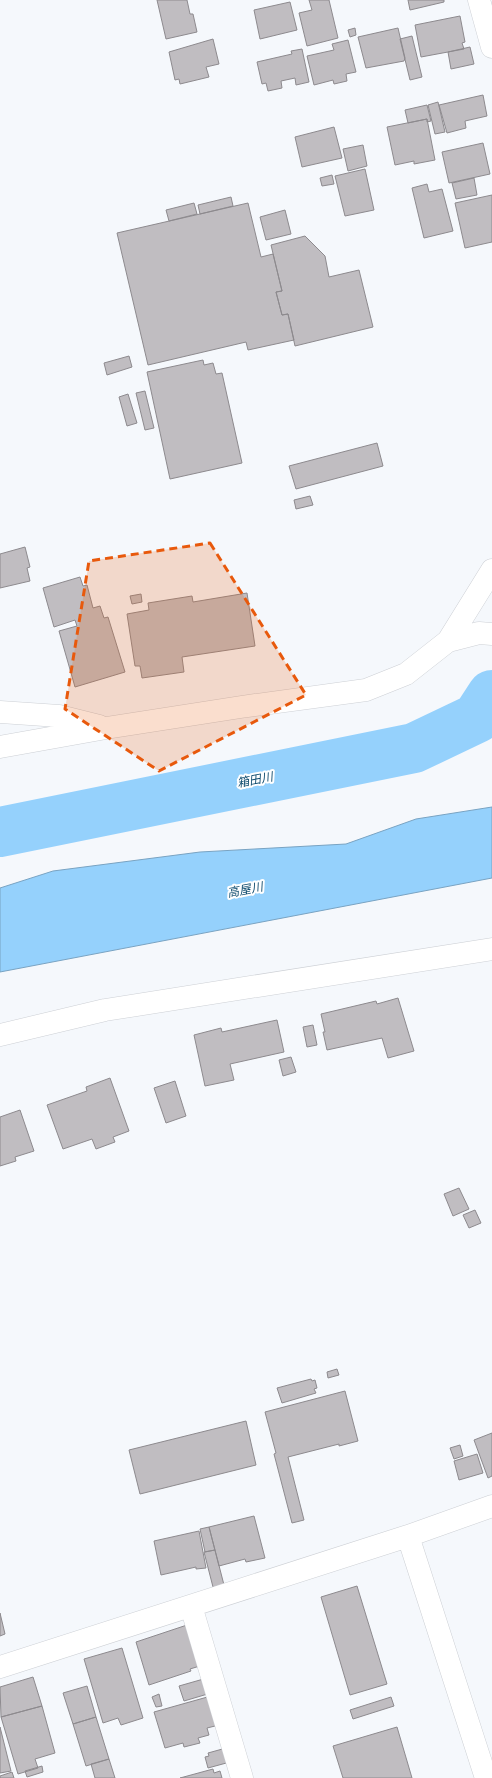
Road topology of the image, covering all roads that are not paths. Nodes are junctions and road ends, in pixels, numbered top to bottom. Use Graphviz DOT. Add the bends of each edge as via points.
graph roads {
  1 [pos="479,0"];
  2 [pos="492,47"];
  3 [pos="492,570"];
  4 [pos="485,633"];
  5 [pos="448,641"];
  6 [pos="0,712"];
  7 [pos="106,728"];
  8 [pos="0,747"];
  9 [pos="492,949"];
  10 [pos="0,1035"];
  11 [pos="492,1506"];
  12 [pos="408,1536"];
  13 [pos="191,1606"];
  14 [pos="0,1667"];
  15 [pos="242,1778"];
  16 [pos="486,1778"];
  1 -- 2 [label="street"];
  3 -- 5 [label="street"];
  4 -- 5 [label="street"];
  5 -- 7 [label="street" via="406,674 366,690"];
  6 -- 7 [label="street" via="59,716"];
  7 -- 8 [label="street"];
  9 -- 10 [label="street" via="104,1010"];
  11 -- 12 [label="street"];
  12 -- 13 [label="street"];
  12 -- 16 [label="street"];
  13 -- 14 [label="street"];
  13 -- 15 [label="street"];
}
